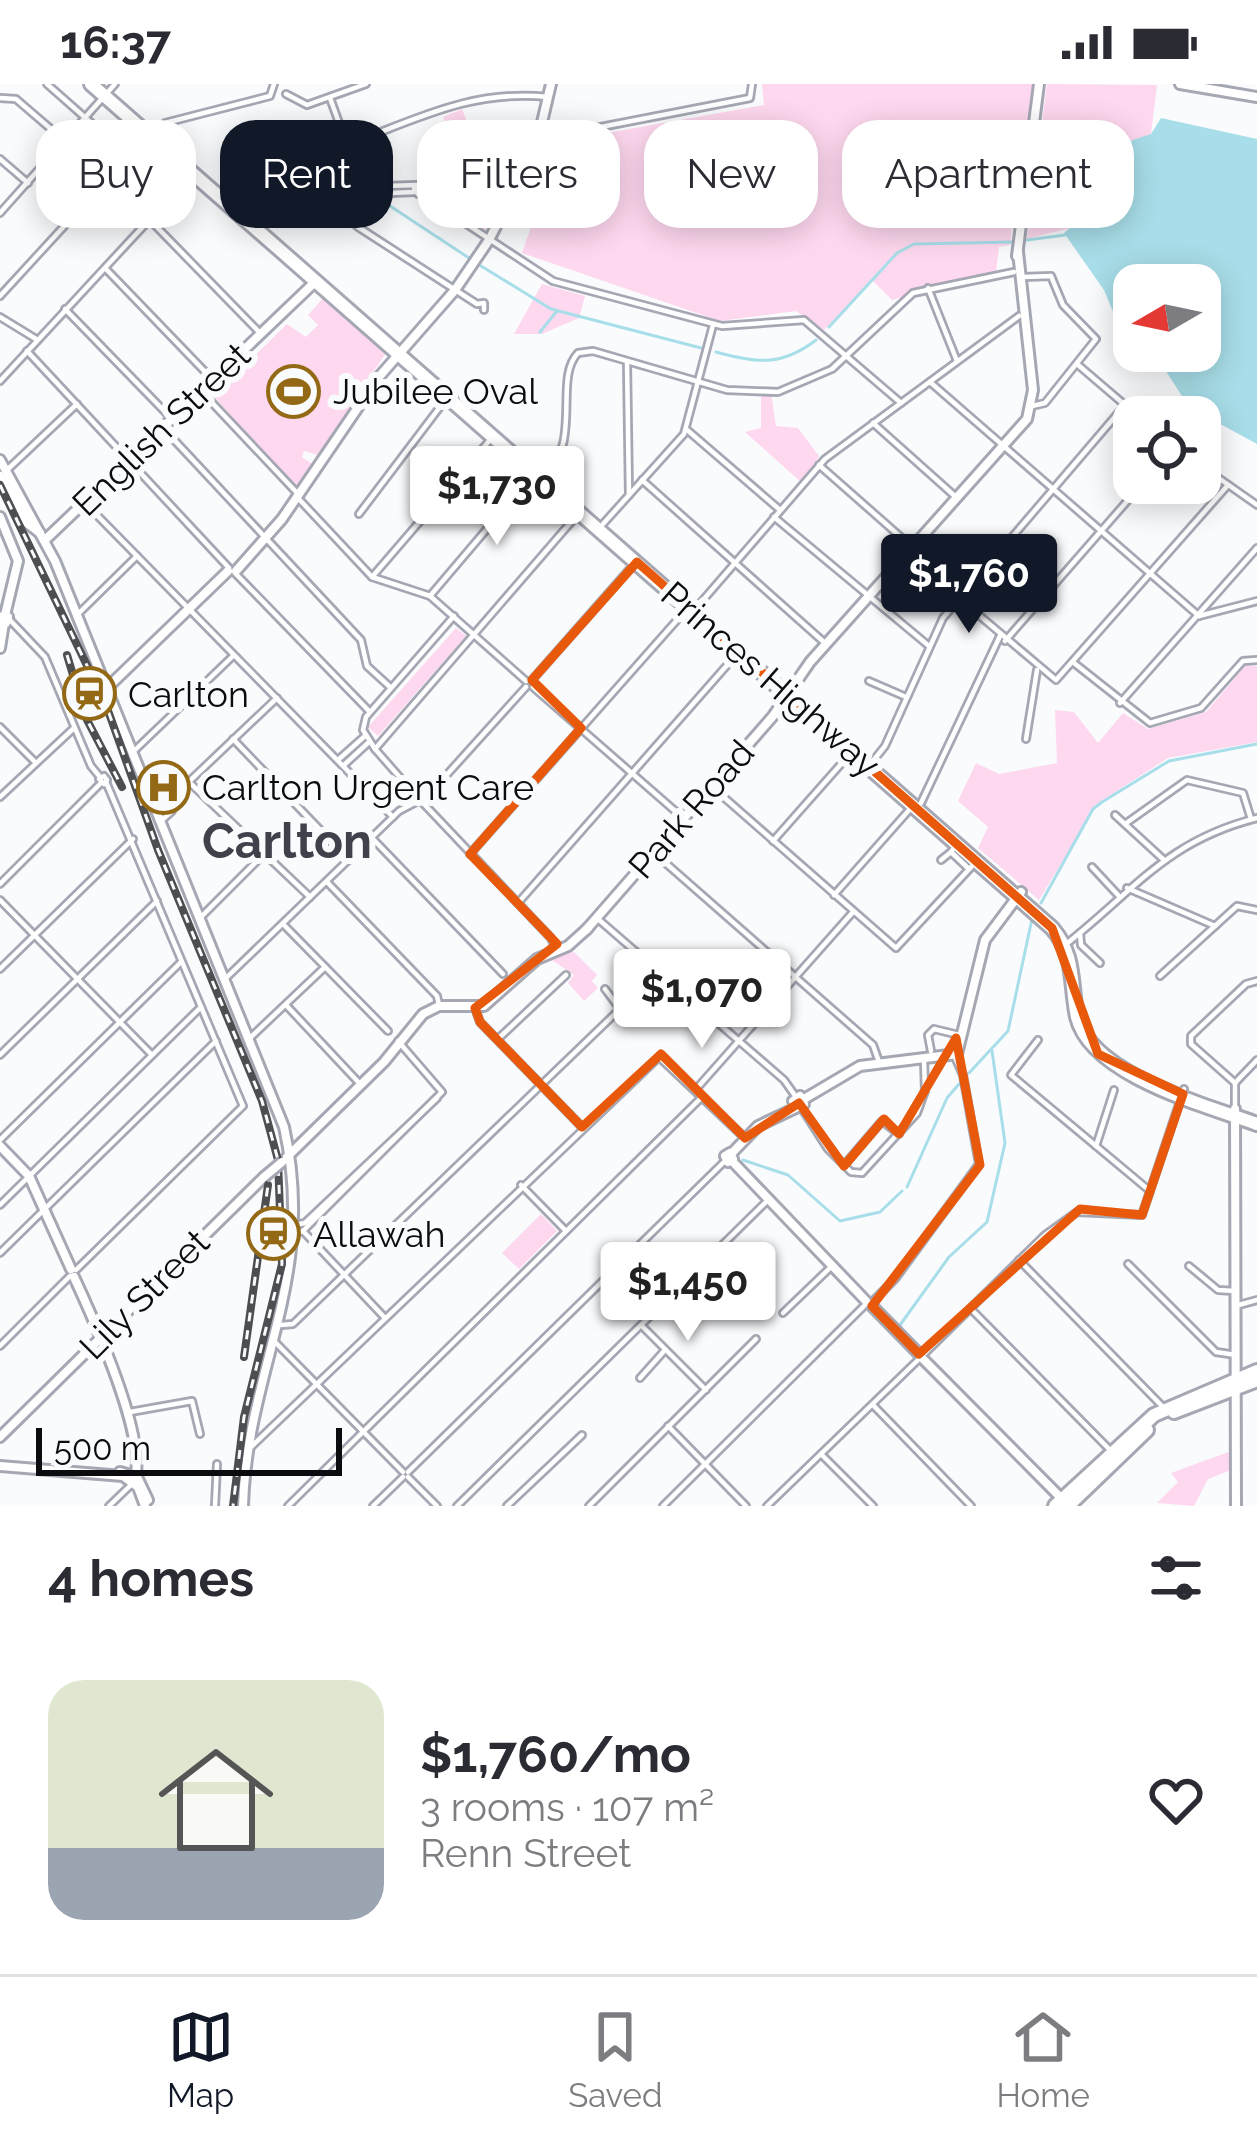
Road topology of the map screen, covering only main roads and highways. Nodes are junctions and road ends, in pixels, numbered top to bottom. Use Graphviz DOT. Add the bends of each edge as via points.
graph roads {
  1 [pos="551,84"];
  2 [pos="1039,84"];
  3 [pos="1180,84"];
  4 [pos="1222,87"];
  5 [pos="104,88"];
  6 [pos="1257,98"];
  7 [pos="544,120"];
  8 [pos="495,228"];
  9 [pos="1013,277"];
  10 [pos="316,281"];
  11 [pos="400,351"];
  12 [pos="1033,401"];
  13 [pos="0,460"];
  14 [pos="541,474"];
  15 [pos="2,476"];
  16 [pos="0,517"];
  17 [pos="43,536"];
  18 [pos="6,582"];
  19 [pos="693,607"];
  20 [pos="0,648"];
  21 [pos="108,687"];
  22 [pos="790,692"];
  23 [pos="918,804"];
  24 [pos="1020,894"];
  25 [pos="439,1006"];
  26 [pos="1235,1112"];
  27 [pos="1257,1121"];
  28 [pos="0,1144"];
  29 [pos="286,1158"];
  30 [pos="101,1336"];
  31 [pos="1257,1376"];
  32 [pos="1236,1383"];
  33 [pos="0,1437"];
  34 [pos="0,1466"];
  35 [pos="131,1480"];
  36 [pos="1062,1504"];
  37 [pos="147,1506"];
  38 [pos="244,1506"];
  39 [pos="1236,1506"];
  1 -- 7 [label="main road"];
  2 -- 9 [label="main road"];
  3 -- 4 [label="main road"];
  4 -- 6 [label="main road"];
  5 -- 10 [label="highway, Princes Highway"];
  5 -- 11 [label="highway, Princes Highway"];
  8 -- 11 [label="main road" via="455,290"];
  9 -- 12 [label="main road"];
  9 -- 12 [label="main road"];
  10 -- 11 [label="highway, Princes Highway"];
  10 -- 17 [label="main road, English Street"];
  11 -- 14 [label="highway, Princes Highway"];
  11 -- 14 [label="highway, Princes Highway"];
  11 -- 21 [label="main road" via="265,537"];
  12 -- 22 [label="main road, Park Road" via="1003,448"];
  13 -- 15 [label="main road"];
  14 -- 19 [label="highway, Princes Highway"];
  14 -- 19 [label="highway, Princes Highway"];
  15 -- 17 [label="main road"];
  16 -- 18 [label="main road" via="17,554"];
  17 -- 21 [label="main road"];
  18 -- 20 [label="main road"];
  19 -- 22 [label="highway, Princes Highway"];
  19 -- 22 [label="highway, Princes Highway"];
  21 -- 29 [label="main road" via="139,747 281,1113"];
  22 -- 23 [label="highway, Princes Highway"];
  22 -- 23 [label="highway, Princes Highway"];
  22 -- 25 [label="main road, Park Road" via="586,930 537,959 488,1004"];
  23 -- 24 [label="highway, Princes Highway"];
  23 -- 24 [label="highway, Princes Highway" via="954,848"];
  24 -- 26 [label="highway, Princes Highway" via="1072,940 1083,1016 1098,1045 1119,1062"];
  24 -- 36 [label="main road" via="985,940 952,1055 850,1070 745,1138 729,1158"];
  25 -- 29 [label="main road, Lily Street"];
  26 -- 27 [label="highway"];
  26 -- 32 [label="main road"];
  28 -- 30 [label="main road" via="29,1176"];
  29 -- 30 [label="main road, Lily Street, bridge"];
  29 -- 38 [label="main road" via="299,1228"];
  30 -- 33 [label="main road, Lily Street"];
  30 -- 35 [label="main road" via="136,1459"];
  31 -- 32 [label="highway"];
  32 -- 36 [label="highway" via="1165,1417"];
  32 -- 36 [label="highway" via="1164,1409"];
  32 -- 39 [label="main road"];
  34 -- 35 [label="main road"];
  35 -- 37 [label="main road"];
}
